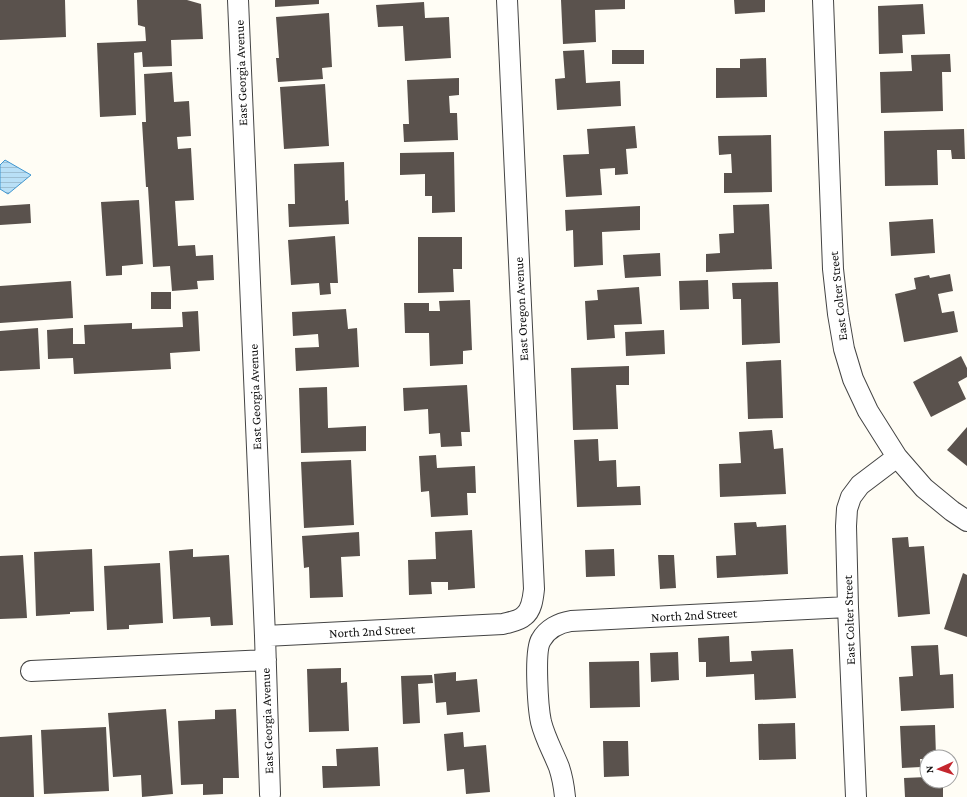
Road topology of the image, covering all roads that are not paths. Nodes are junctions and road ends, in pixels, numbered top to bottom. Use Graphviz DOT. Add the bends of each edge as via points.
graph roads {
  1 [pos="238,0"];
  2 [pos="507,0"];
  3 [pos="823,0"];
  4 [pos="897,457"];
  5 [pos="967,521"];
  6 [pos="848,607"];
  7 [pos="525,616"];
  8 [pos="265,636"];
  9 [pos="266,660"];
  10 [pos="31,671"];
  11 [pos="270,794"];
  12 [pos="565,797"];
  13 [pos="856,797"];
  1 -- 8 [label="street, East Georgia Avenue"];
  2 -- 7 [label="street, East Oregon Avenue" via="534,589 533,600"];
  3 -- 4 [label="street, East Colter Street" via="838,314 844,349 853,379 868,411"];
  4 -- 5 [label="street" via="924,488"];
  4 -- 6 [label="street, East Colter Street" via="860,485 851,497 847,509"];
  6 -- 12 [label="street, North 2nd Street" via="571,621 552,628 540,640 538,649 539,701 541,721 560,768"];
  6 -- 13 [label="street, East Colter Street"];
  7 -- 8 [label="street, North 2nd Street" via="492,625"];
  8 -- 9 [label="street, East Georgia Avenue"];
  9 -- 10 [label="street"];
  9 -- 11 [label="street, East Georgia Avenue"];
}
